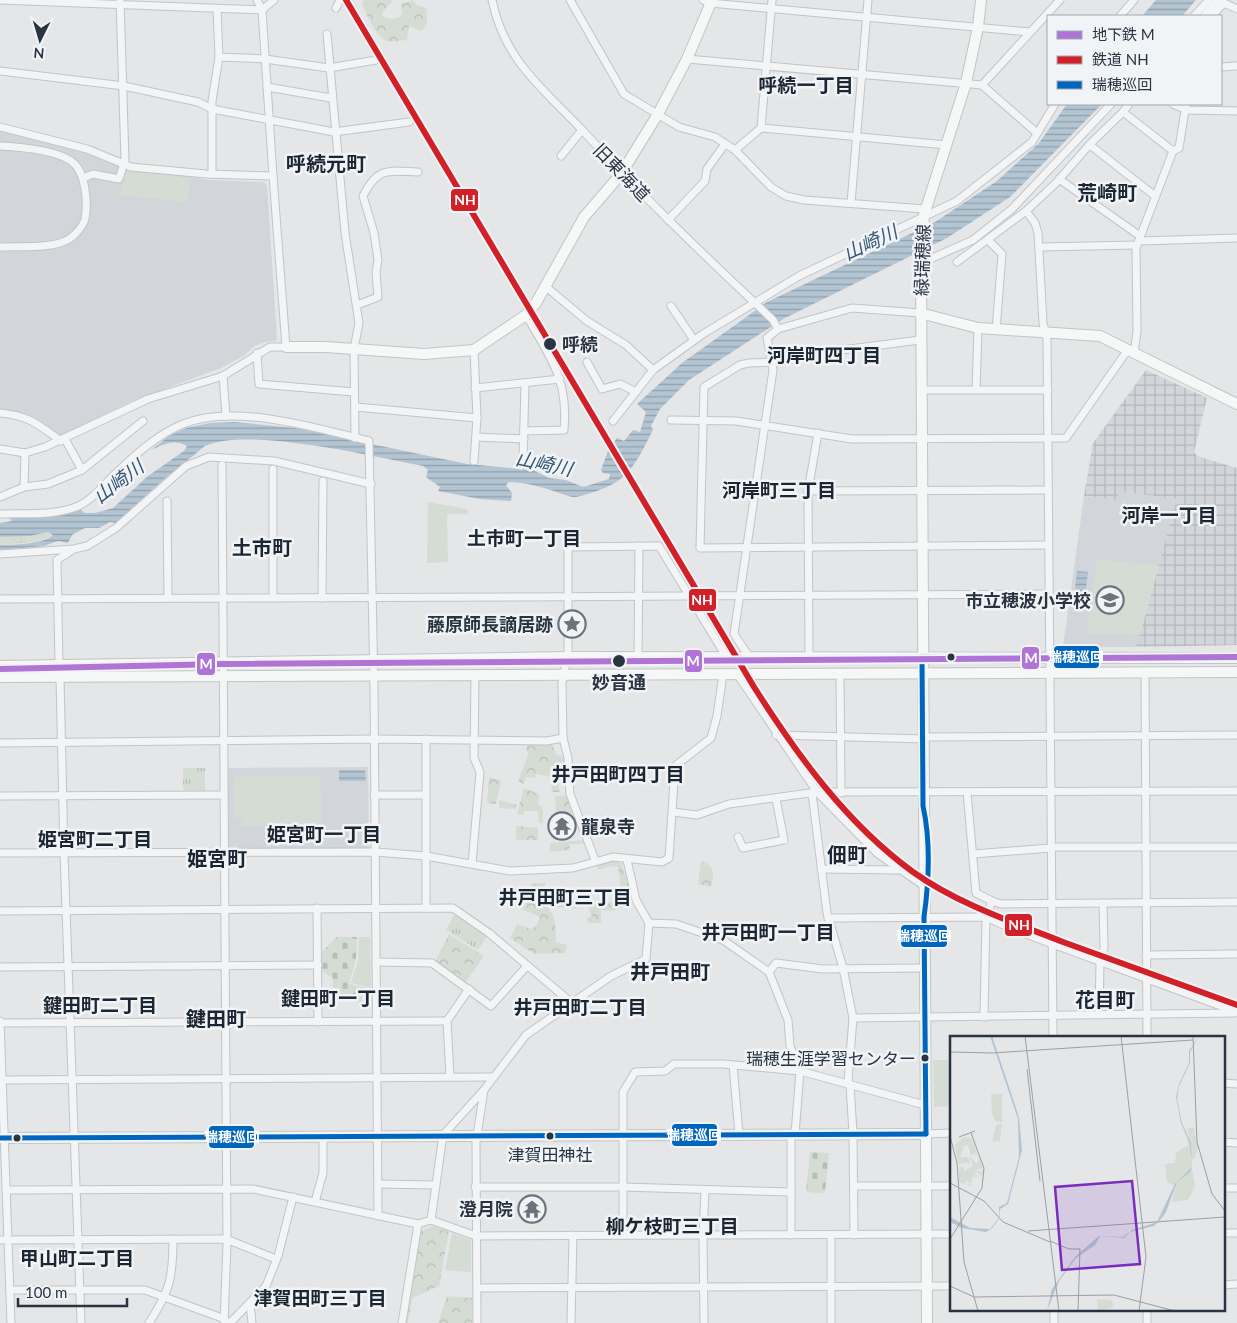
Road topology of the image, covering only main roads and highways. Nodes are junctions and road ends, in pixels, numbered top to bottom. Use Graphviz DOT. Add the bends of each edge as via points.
graph roads {
  1 [pos="982,0"];
  2 [pos="709,1"];
  3 [pos="920,313"];
  4 [pos="286,347"];
  5 [pos="1237,404"];
  6 [pos="922,657"];
  7 [pos="1237,658"];
  8 [pos="0,666"];
  9 [pos="1237,672"];
  10 [pos="923,675"];
  11 [pos="0,677"];
  12 [pos="923,806"];
  13 [pos="924,914"];
  14 [pos="926,1134"];
  15 [pos="2,1138"];
  16 [pos="927,1323"];
  1 -- 3 [label="main road, 緑瑞穂線" via="966,83 924,214"];
  2 -- 4 [label="main road" via="687,59 658,114 621,174 584,217 526,315 474,350 424,354"];
  3 -- 5 [label="main road, 緑瑞穂線" via="978,328 1100,336"];
  3 -- 6 [label="main road"];
  6 -- 7 [label="main road"];
  6 -- 8 [label="main road" via="567,657"];
  6 -- 10 [label="main road"];
  9 -- 10 [label="main road"];
  10 -- 11 [label="main road"];
  10 -- 12 [label="main road"];
  12 -- 13 [label="main road"];
  12 -- 13 [label="main road" via="927,824 928,890"];
  13 -- 14 [label="main road"];
  14 -- 15 [label="main road"];
  14 -- 16 [label="main road"];
}
